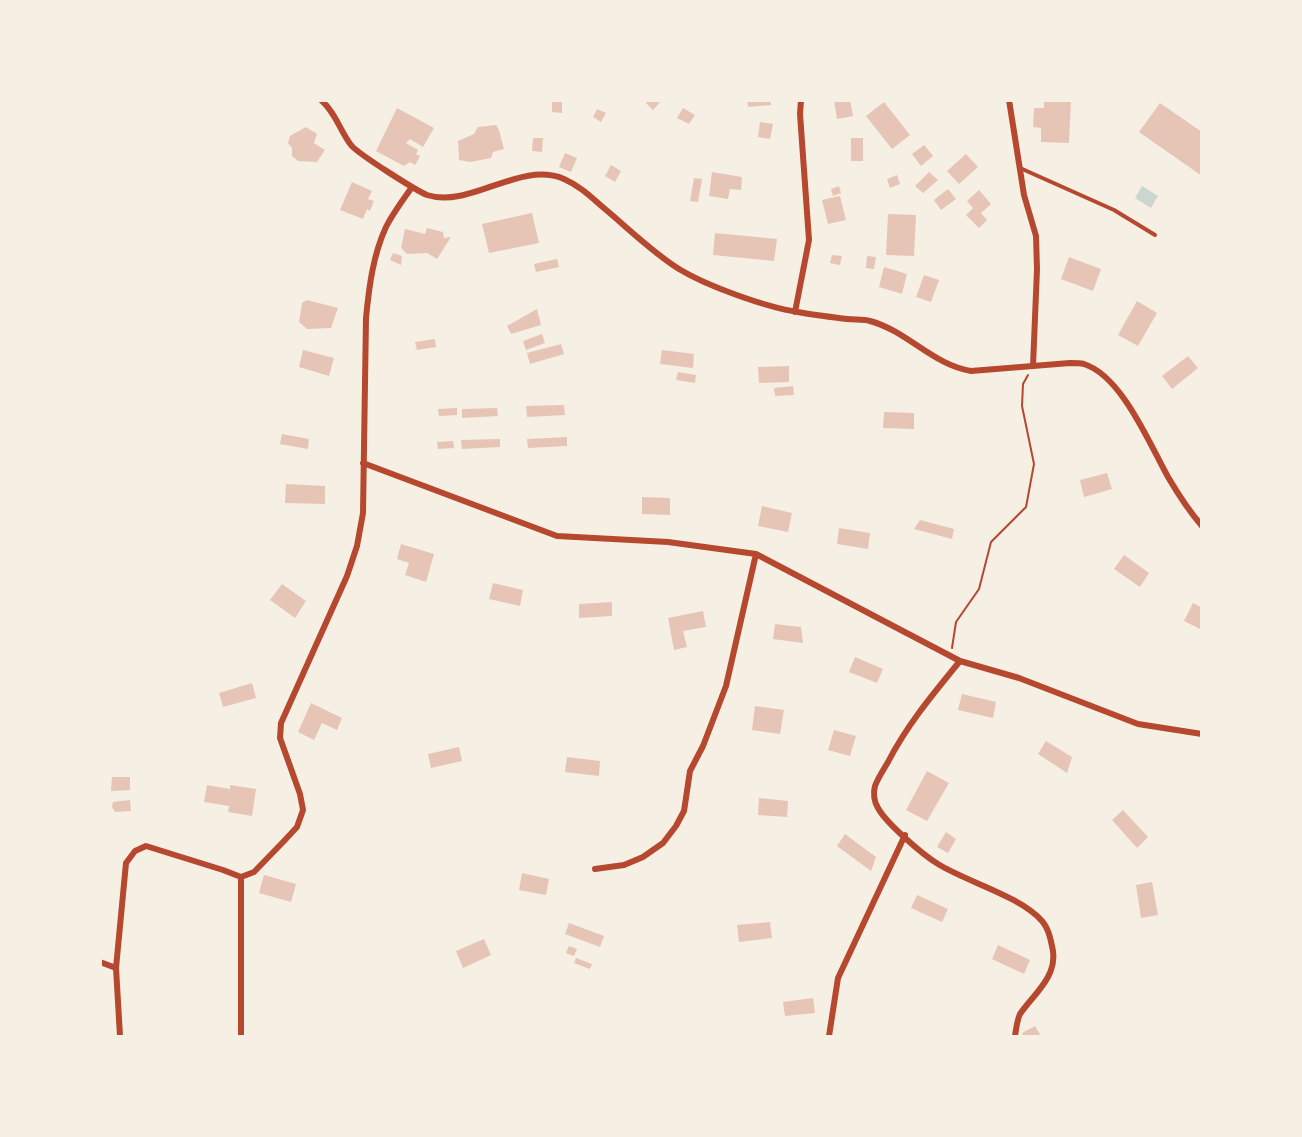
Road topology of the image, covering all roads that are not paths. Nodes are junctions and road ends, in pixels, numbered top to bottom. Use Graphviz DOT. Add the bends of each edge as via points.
graph roads {
  1 [pos="321,100"];
  2 [pos="801,100"];
  3 [pos="1009,100"];
  4 [pos="1019,167"];
  5 [pos="412,187"];
  6 [pos="1155,235"];
  7 [pos="795,312"];
  8 [pos="1033,366"];
  9 [pos="363,463"];
  10 [pos="1202,526"];
  11 [pos="756,554"];
  12 [pos="960,661"];
  13 [pos="1202,734"];
  14 [pos="904,836"];
  15 [pos="595,869"];
  16 [pos="241,877"];
  17 [pos="100,962"];
  18 [pos="116,968"];
  19 [pos="120,1036"];
  20 [pos="241,1036"];
  21 [pos="829,1036"];
  22 [pos="1015,1036"];
  1 -- 5 [label="street" via="331,109 351,145"];
  2 -- 7 [label="street" via="808,240"];
  3 -- 4 [label="street"];
  4 -- 6 [label="lane" via="1114,210"];
  4 -- 8 [label="street" via="1036,236"];
  5 -- 7 [label="street" via="443,197 533,174 549,174 583,190 681,270 759,302"];
  5 -- 9 [label="street" via="387,226 369,287"];
  7 -- 8 [label="street" via="869,321 955,369"];
  8 -- 10 [label="street" via="1085,364 1100,373 1134,414 1168,478"];
  9 -- 11 [label="street" via="557,536 668,542"];
  9 -- 16 [label="street" via="363,513 357,546 281,723 280,738 303,810 297,826 284,841 254,872"];
  11 -- 12 [label="street"];
  11 -- 15 [label="street" via="726,686 690,771 684,812 663,843 643,857"];
  12 -- 13 [label="street" via="1019,678 1138,724"];
  12 -- 14 [label="street" via="900,739 875,786 878,808"];
  14 -- 21 [label="street" via="838,978"];
  14 -- 22 [label="street" via="937,863 1010,899 1043,922 1050,936 1052,968 1019,1017"];
  16 -- 18 [label="street" via="146,846 135,851 126,863"];
  16 -- 20 [label="street"];
  17 -- 18 [label="street"];
  18 -- 19 [label="street"];
}
